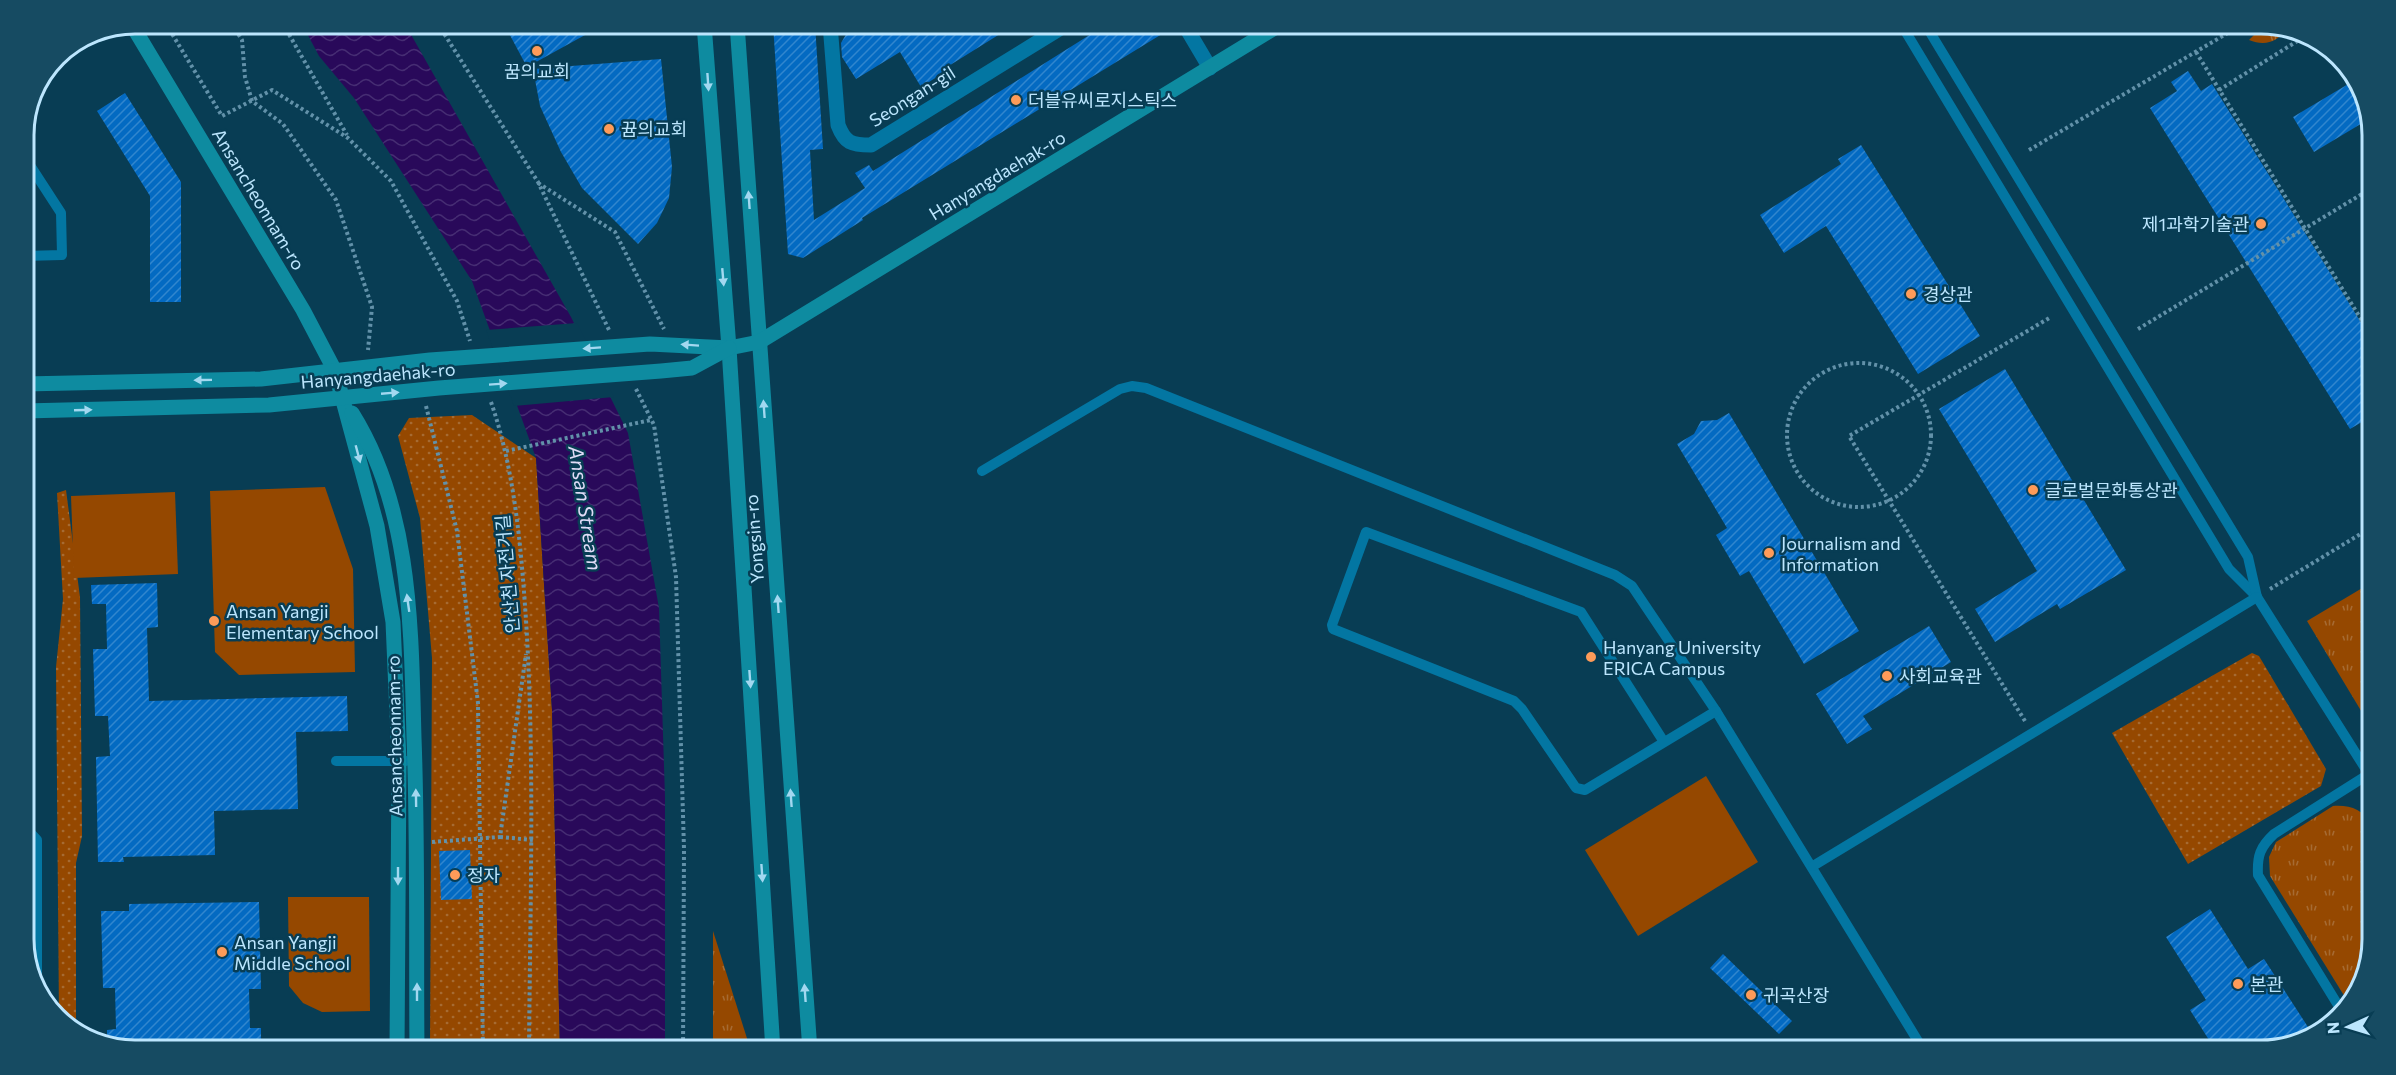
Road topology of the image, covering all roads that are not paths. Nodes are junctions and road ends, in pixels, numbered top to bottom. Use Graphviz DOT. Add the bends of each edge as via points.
graph roads {
  1 [pos="137,34"];
  2 [pos="705,34"];
  3 [pos="738,34"];
  4 [pos="831,34"];
  5 [pos="1051,34"];
  6 [pos="1190,34"];
  7 [pos="1265,34"];
  8 [pos="1907,34"];
  9 [pos="1931,34"];
  10 [pos="1210,68"];
  11 [pos="35,173"];
  12 [pos="35,256"];
  13 [pos="759,342"];
  14 [pos="729,348"];
  15 [pos="335,371"];
  16 [pos="35,384"];
  17 [pos="343,398"];
  18 [pos="35,411"];
  19 [pos="982,471"];
  20 [pos="2257,597"];
  21 [pos="1716,711"];
  22 [pos="1664,742"];
  23 [pos="336,761"];
  24 [pos="399,761"];
  25 [pos="415,761"];
  26 [pos="2362,764"];
  27 [pos="2362,782"];
  28 [pos="35,838"];
  29 [pos="1812,866"];
  30 [pos="38,966"];
  31 [pos="2333,997"];
  32 [pos="397,1040"];
  33 [pos="417,1040"];
  34 [pos="773,1040"];
  35 [pos="809,1040"];
  36 [pos="1917,1040"];
  1 -- 15 [label="street, Ansancheonnam-ro" via="303,310"];
  2 -- 14 [label="street, Yongsin-ro, one-way"];
  13 -- 3 [label="street, Yongsin-ro, one-way"];
  4 -- 5 [label="street, Seongan-gil" via="838,124 843,139 853,145 871,145"];
  6 -- 10 [label="street"];
  7 -- 10 [label="street, Hanyangdaehak-ro"];
  8 -- 20 [label="lane" via="2229,569"];
  9 -- 20 [label="lane" via="2248,557"];
  10 -- 13 [label="street, Hanyangdaehak-ro"];
  11 -- 12 [label="lane" via="61,213 62,255"];
  13 -- 14 [label="street, Hanyangdaehak-ro"];
  35 -- 13 [label="street, Yongsin-ro, one-way"];
  14 -- 15 [label="street, Hanyangdaehak-ro, one-way" via="650,344"];
  17 -- 14 [label="street, Hanyangdaehak-ro, one-way" via="692,368"];
  14 -- 34 [label="street, Yongsin-ro, one-way"];
  15 -- 16 [label="street, Hanyangdaehak-ro, one-way" via="261,379"];
  15 -- 17 [label="street, Ansancheonnam-ro"];
  18 -- 17 [label="street, Hanyangdaehak-ro, one-way" via="269,405"];
  17 -- 24 [label="street, Ansancheonnam-ro, one-way" via="377,526 393,622"];
  25 -- 17 [label="street, Ansancheonnam-ro, one-way" via="411,619 396,522 371,444"];
  19 -- 21 [label="lane" via="1120,389 1146,388 1615,575 1632,586"];
  20 -- 26 [label="lane"];
  20 -- 29 [label="lane"];
  21 -- 22 [label="lane"];
  21 -- 29 [label="lane"];
  22 -- 22 [label="lane" via="1585,790 1576,788 1514,701 1336,632 1332,625 1366,532 1581,612"];
  23 -- 24 [label="lane"];
  24 -- 25 [label="lane"];
  24 -- 32 [label="street, Ansancheonnam-ro, one-way"];
  33 -- 25 [label="street, Ansancheonnam-ro, one-way"];
  27 -- 31 [label="lane" via="2274,834 2263,844 2257,859 2258,875"];
  28 -- 30 [label="lane"];
  29 -- 36 [label="lane"];
}
